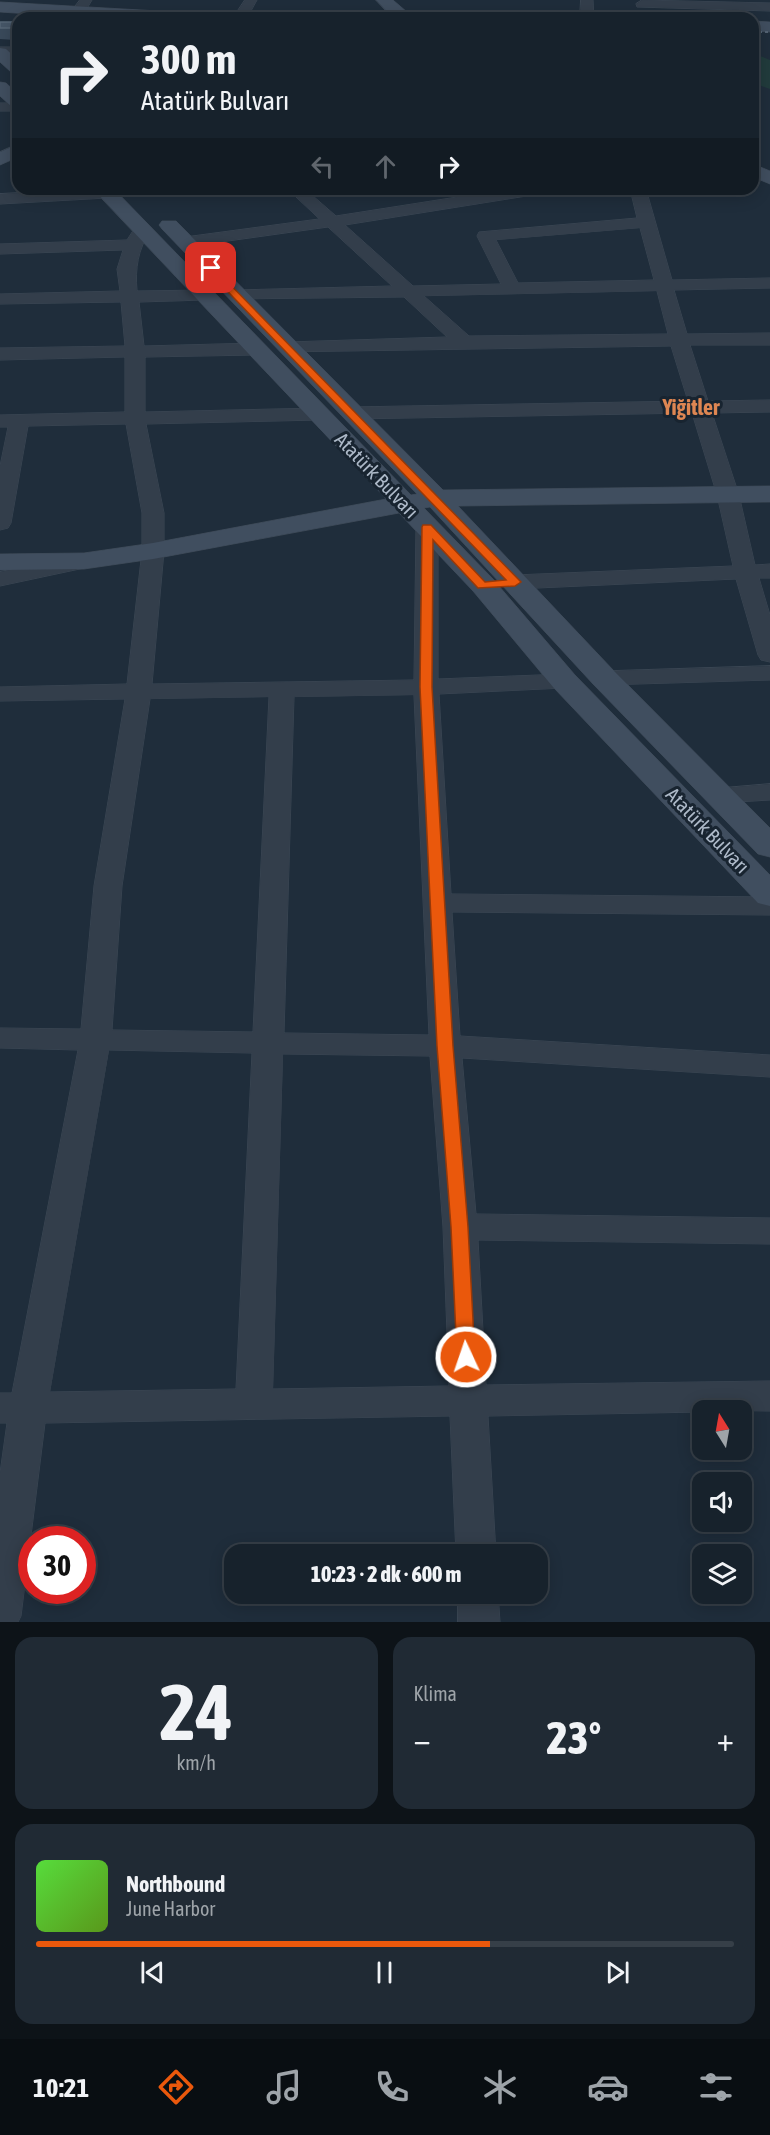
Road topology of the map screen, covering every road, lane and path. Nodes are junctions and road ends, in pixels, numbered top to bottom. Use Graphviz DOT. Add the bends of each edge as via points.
graph roads {
  1 [pos="384,0"];
  2 [pos="642,2"];
  3 [pos="82,6"];
  4 [pos="0,7"];
  5 [pos="770,7"];
  6 [pos="138,12"];
  7 [pos="398,12"];
  8 [pos="0,52"];
  9 [pos="12,63"];
  10 [pos="0,87"];
  11 [pos="12,99"];
  12 [pos="52,195"];
  13 [pos="108,195"];
  14 [pos="143,195"];
  15 [pos="302,195"];
  16 [pos="501,195"];
  17 [pos="639,195"];
  18 [pos="0,199"];
  19 [pos="330,222"];
  20 [pos="646,222"];
  21 [pos="143,239"];
  22 [pos="185,242"];
  23 [pos="0,249"];
  24 [pos="770,283"];
  25 [pos="664,285"];
  26 [pos="512,288"];
  27 [pos="412,292"];
  28 [pos="205,295"];
  29 [pos="236,295"];
  30 [pos="128,296"];
  31 [pos="0,299"];
  32 [pos="770,339"];
  33 [pos="679,340"];
  34 [pos="464,342"];
  35 [pos="288,348"];
  36 [pos="256,349"];
  37 [pos="135,350"];
  38 [pos="0,354"];
  39 [pos="770,406"];
  40 [pos="700,407"];
  41 [pos="351,413"];
  42 [pos="319,414"];
  43 [pos="135,418"];
  44 [pos="10,420"];
  45 [pos="770,494"];
  46 [pos="728,495"];
  47 [pos="436,498"];
  48 [pos="403,502"];
  49 [pos="0,523"];
  50 [pos="427,527"];
  51 [pos="153,551"];
  52 [pos="745,570"];
  53 [pos="770,571"];
  54 [pos="3,572"];
  55 [pos="515,582"];
  56 [pos="483,585"];
  57 [pos="770,655"];
  58 [pos="770,673"];
  59 [pos="604,678"];
  60 [pos="564,681"];
  61 [pos="426,687"];
  62 [pos="282,688"];
  63 [pos="139,690"];
  64 [pos="0,694"];
  65 [pos="770,792"];
  66 [pos="720,795"];
  67 [pos="683,805"];
  68 [pos="770,847"];
  69 [pos="770,895"];
  70 [pos="437,903"];
  71 [pos="770,906"];
  72 [pos="0,1038"];
  73 [pos="96,1039"];
  74 [pos="269,1043"];
  75 [pos="445,1046"];
  76 [pos="770,1066"];
  77 [pos="460,1227"];
  78 [pos="770,1231"];
  79 [pos="770,1396"];
  80 [pos="468,1400"];
  81 [pos="254,1404"];
  82 [pos="14,1408"];
  83 [pos="475,1544"];
  84 [pos="478,1604"];
  85 [pos="0,1616"];
  86 [pos="479,1622"];
  1 -- 7 [label="main road"];
  2 -- 5 [label="street"];
  3 -- 4 [label="main road"];
  3 -- 6 [label="main road"];
  8 -- 9 [label="main road"];
  10 -- 11 [label="main road"];
  12 -- 18 [label="street"];
  13 -- 21 [label="main road, Atatürk Bulvarı"];
  14 -- 22 [label="main road, Atatürk Bulvarı"];
  15 -- 19 [label="street"];
  16 -- 19 [label="street"];
  17 -- 20 [label="street"];
  19 -- 22 [label="street"];
  19 -- 27 [label="street"];
  20 -- 25 [label="street"];
  20 -- 26 [label="street" via="484,236"];
  21 -- 22 [label="main road"];
  21 -- 23 [label="street"];
  21 -- 28 [label="main road, Atatürk Bulvarı"];
  21 -- 30 [label="street" via="126,269"];
  22 -- 29 [label="main road, Atatürk Bulvarı"];
  24 -- 25 [label="street"];
  25 -- 26 [label="street"];
  25 -- 33 [label="street"];
  26 -- 27 [label="street"];
  27 -- 29 [label="street"];
  27 -- 34 [label="street"];
  28 -- 29 [label="main road"];
  28 -- 30 [label="street"];
  28 -- 36 [label="main road, Atatürk Bulvarı"];
  29 -- 35 [label="main road, Atatürk Bulvarı"];
  30 -- 31 [label="street"];
  30 -- 37 [label="street"];
  32 -- 33 [label="street"];
  33 -- 34 [label="street"];
  33 -- 40 [label="street"];
  34 -- 35 [label="street"];
  35 -- 36 [label="main road"];
  35 -- 41 [label="main road, Atatürk Bulvarı"];
  36 -- 37 [label="street"];
  36 -- 42 [label="main road, Atatürk Bulvarı"];
  37 -- 38 [label="street"];
  37 -- 43 [label="street"];
  39 -- 40 [label="street"];
  40 -- 41 [label="street"];
  40 -- 46 [label="street"];
  41 -- 42 [label="main road"];
  41 -- 47 [label="main road, Atatürk Bulvarı"];
  42 -- 43 [label="street"];
  42 -- 48 [label="main road, Atatürk Bulvarı"];
  43 -- 44 [label="street"];
  43 -- 51 [label="street" via="153,513"];
  44 -- 49 [label="street"];
  45 -- 46 [label="main road"];
  46 -- 47 [label="main road"];
  46 -- 52 [label="street"];
  47 -- 48 [label="main road"];
  47 -- 55 [label="main road, Atatürk Bulvarı"];
  48 -- 50 [label="main road, Atatürk Bulvarı"];
  48 -- 51 [label="main road"];
  50 -- 56 [label="main road, Atatürk Bulvarı"];
  50 -- 61 [label="street"];
  51 -- 54 [label="main road"];
  51 -- 63 [label="street"];
  52 -- 53 [label="street"];
  52 -- 55 [label="street"];
  52 -- 57 [label="street"];
  55 -- 56 [label="main road"];
  55 -- 59 [label="main road, Atatürk Bulvarı"];
  56 -- 60 [label="main road, Atatürk Bulvarı"];
  58 -- 59 [label="street"];
  59 -- 60 [label="main road"];
  59 -- 66 [label="main road, Atatürk Bulvarı"];
  60 -- 61 [label="street"];
  60 -- 67 [label="main road, Atatürk Bulvarı"];
  61 -- 62 [label="street"];
  61 -- 70 [label="street"];
  62 -- 63 [label="street"];
  62 -- 74 [label="street"];
  63 -- 64 [label="street"];
  63 -- 73 [label="street" via="108,886"];
  65 -- 66 [label="street"];
  66 -- 67 [label="main road"];
  66 -- 68 [label="main road, Atatürk Bulvarı"];
  67 -- 69 [label="main road, Atatürk Bulvarı"];
  70 -- 71 [label="street"];
  70 -- 75 [label="street"];
  72 -- 73 [label="street"];
  73 -- 74 [label="street"];
  73 -- 82 [label="street"];
  74 -- 75 [label="street"];
  74 -- 81 [label="street"];
  75 -- 76 [label="street"];
  75 -- 77 [label="street"];
  77 -- 78 [label="street"];
  77 -- 80 [label="street"];
  79 -- 80 [label="street"];
  80 -- 81 [label="street"];
  80 -- 83 [label="street"];
  81 -- 82 [label="street"];
  82 -- 85 [label="street"];
  84 -- 86 [label="street"];
}
